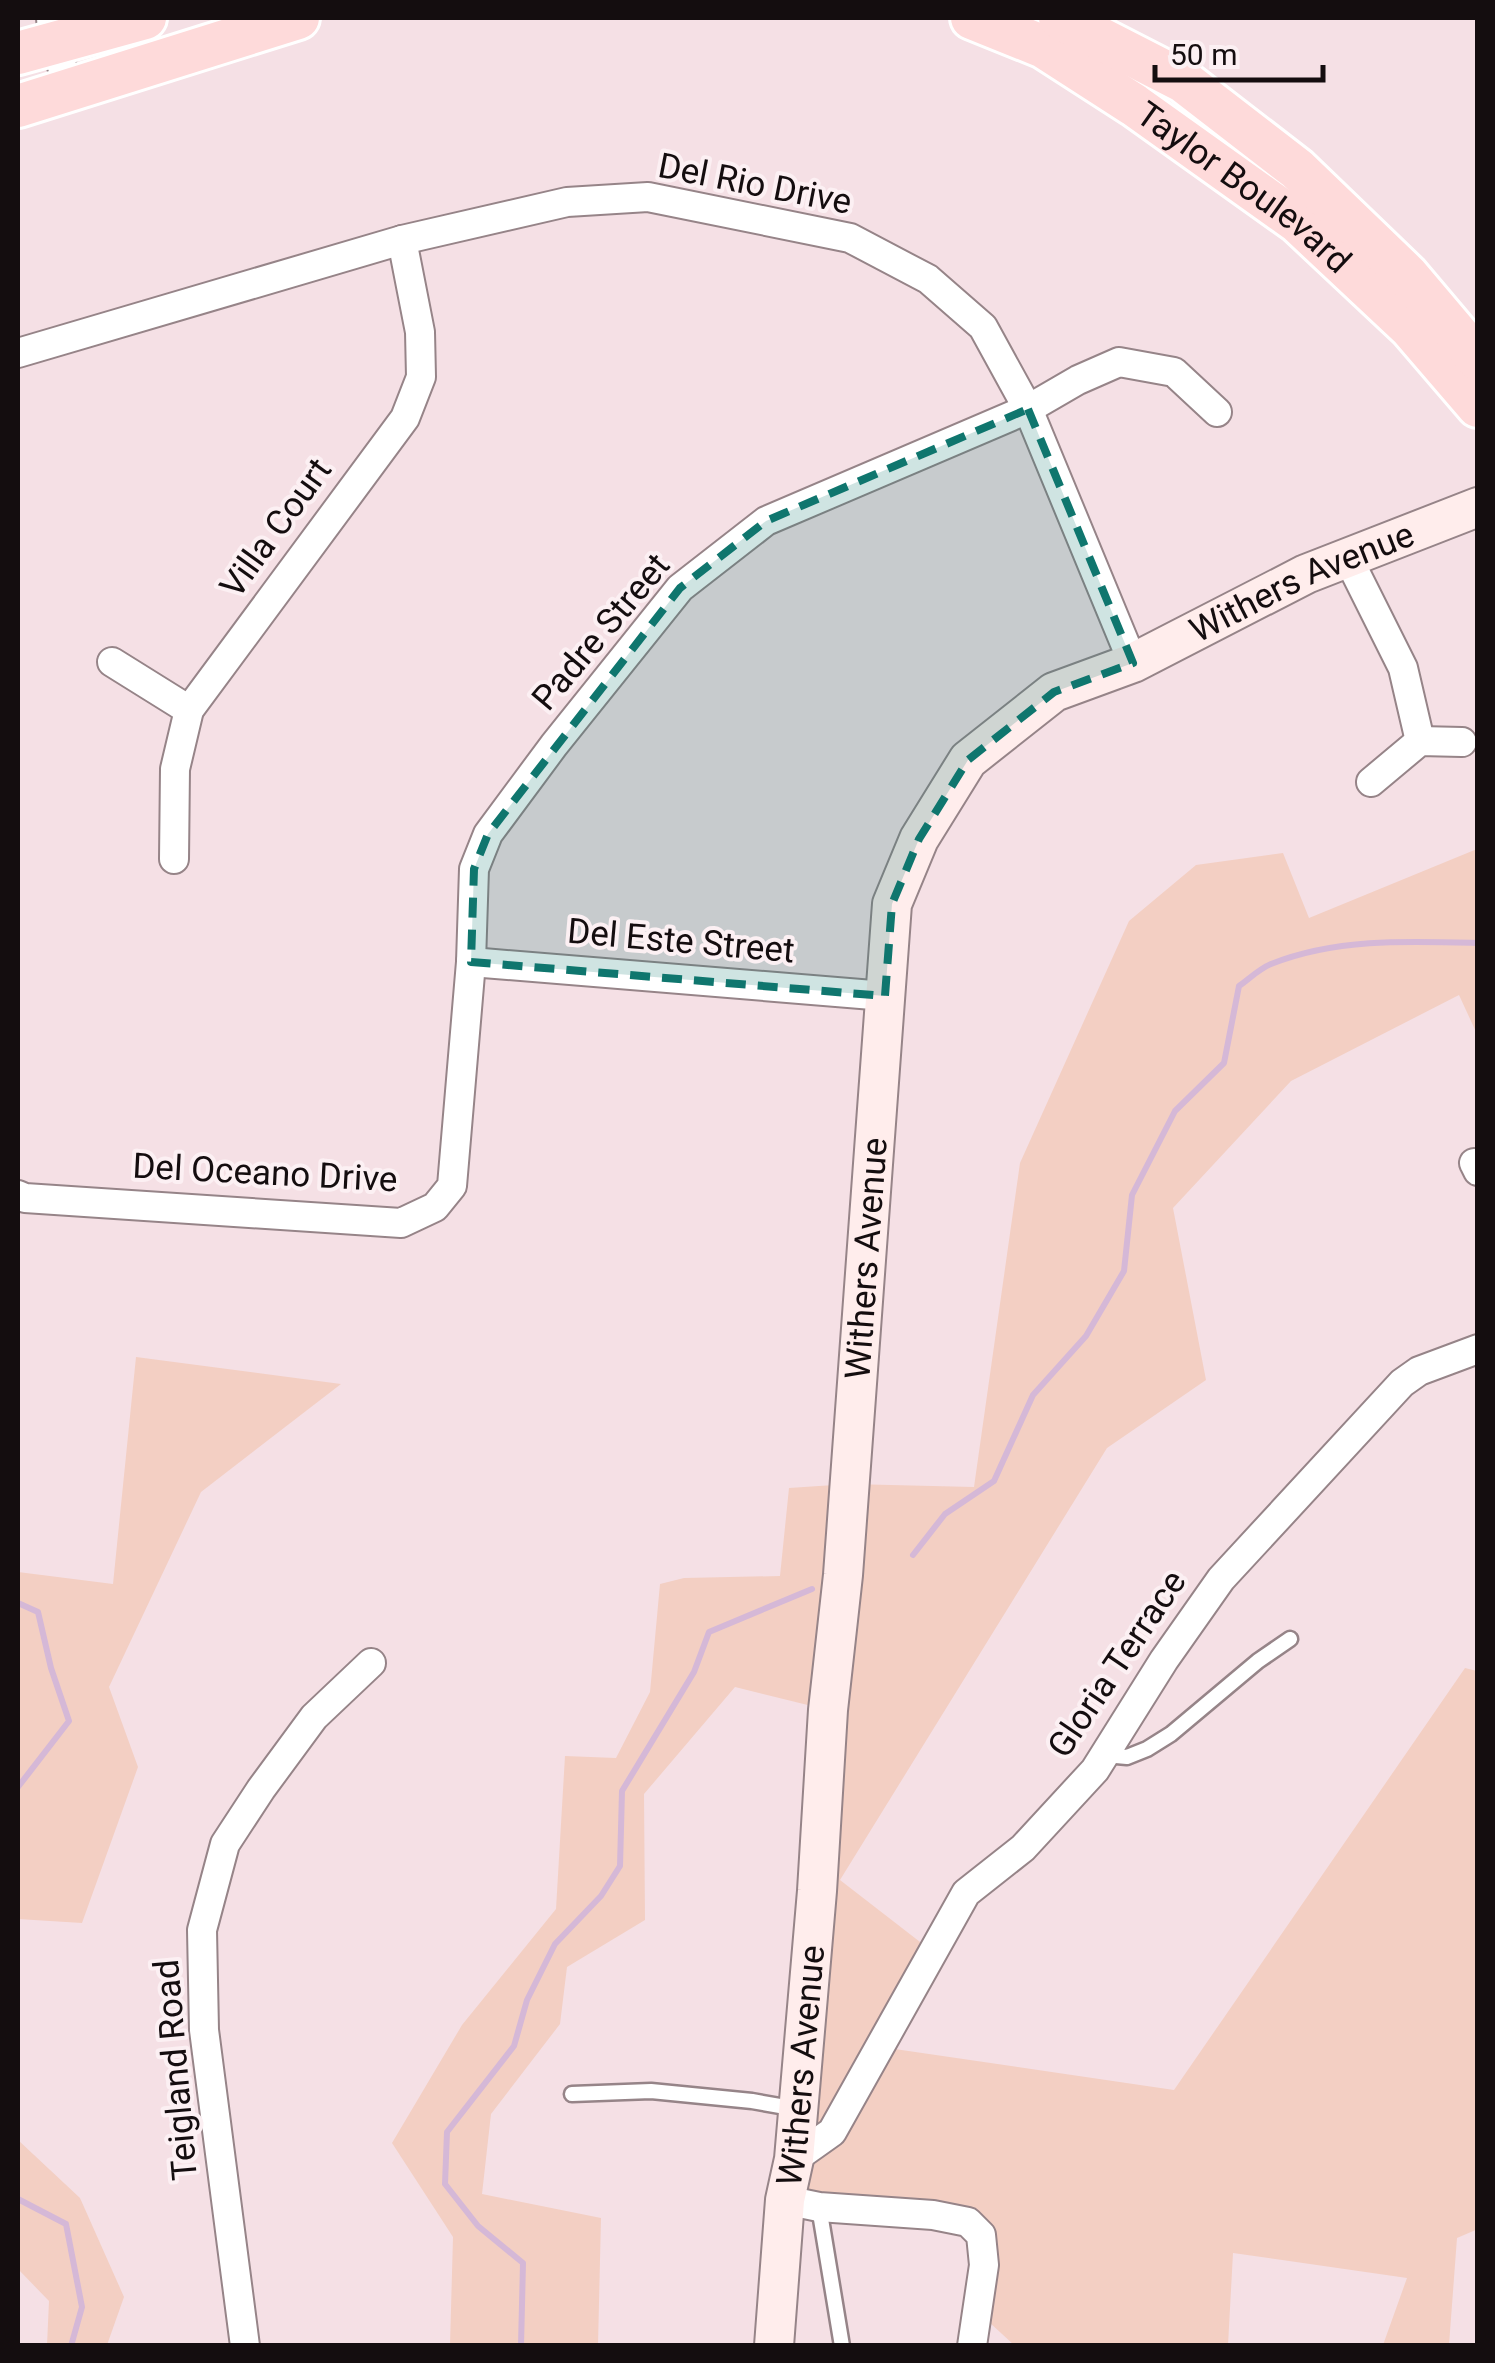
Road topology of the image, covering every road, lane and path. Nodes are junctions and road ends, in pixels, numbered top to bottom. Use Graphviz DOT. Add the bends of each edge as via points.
graph roads {
  1 [pos="145,18"];
  2 [pos="298,18"];
  3 [pos="972,18"];
  4 [pos="1060,18"];
  5 [pos="40,38"];
  6 [pos="70,88"];
  7 [pos="18,106"];
  8 [pos="402,240"];
  9 [pos="18,353"];
  10 [pos="1478,360"];
  11 [pos="1478,406"];
  12 [pos="1028,409"];
  13 [pos="1217,412"];
  14 [pos="1478,508"];
  15 [pos="1348,558"];
  16 [pos="112,662"];
  17 [pos="1133,663"];
  18 [pos="189,710"];
  19 [pos="1420,741"];
  20 [pos="1462,742"];
  21 [pos="1371,782"];
  22 [pos="174,859"];
  23 [pos="470,962"];
  24 [pos="885,996"];
  25 [pos="18,1196"];
  26 [pos="1478,1350"];
  27 [pos="1290,1639"];
  28 [pos="371,1663"];
  29 [pos="1104,1756"];
  30 [pos="572,2094"];
  31 [pos="798,2109"];
  32 [pos="794,2159"];
  33 [pos="802,2204"];
  34 [pos="245,2346"];
  35 [pos="774,2346"];
  36 [pos="842,2346"];
  37 [pos="972,2346"];
  1 -- 5 [label="main road"];
  2 -- 6 [label="main road"];
  3 -- 11 [label="main road, Taylor Boulevard" via="1044,47 1298,222 1411,328"];
  4 -- 10 [label="main road, Taylor Boulevard" via="1183,80 1297,169 1408,275"];
  5 -- 6 [label="street"];
  6 -- 7 [label="main road"];
  8 -- 9 [label="street, Del Rio Drive"];
  8 -- 12 [label="street, Del Rio Drive" via="567,202 648,197 850,238 928,279 983,328"];
  8 -- 18 [label="street, Villa Court" via="420,332 421,377 404,418"];
  12 -- 13 [label="street, Padre Street" via="1120,362 1174,372"];
  12 -- 17 [label="street, Del Rio Drive"];
  12 -- 23 [label="street, Padre Street" via="766,521 680,588 488,834 474,869"];
  14 -- 15 [label="street, Withers Avenue"];
  15 -- 17 [label="street, Withers Avenue"];
  15 -- 19 [label="street" via="1403,668"];
  16 -- 18 [label="street"];
  17 -- 24 [label="street, Withers Avenue" via="1054,692 968,760 919,839 892,904"];
  18 -- 22 [label="street, Villa Court" via="175,770"];
  19 -- 20 [label="street"];
  19 -- 21 [label="street"];
  23 -- 24 [label="street, Del Este Street"];
  23 -- 25 [label="street, Del Oceano Drive" via="452,1186 417,1216 400,1222"];
  24 -- 31 [label="street, Withers Avenue"];
  26 -- 29 [label="street, Gloria Terrace" via="1402,1383 1221,1579"];
  27 -- 29 [label="lane" via="1171,1734 1126,1757"];
  28 -- 34 [label="street, Teigland Road" via="314,1717 225,1844 202,1930 204,2030"];
  29 -- 32 [label="street, Gloria Terrace" via="1022,1848 966,1893 832,2132"];
  30 -- 31 [label="lane" via="650,2091"];
  31 -- 32 [label="street, Withers Avenue"];
  32 -- 33 [label="street, Withers Avenue"];
  33 -- 35 [label="street, Withers Avenue"];
  33 -- 36 [label="lane"];
  33 -- 37 [label="street" via="968,2222 982,2235 984,2265"];
}
